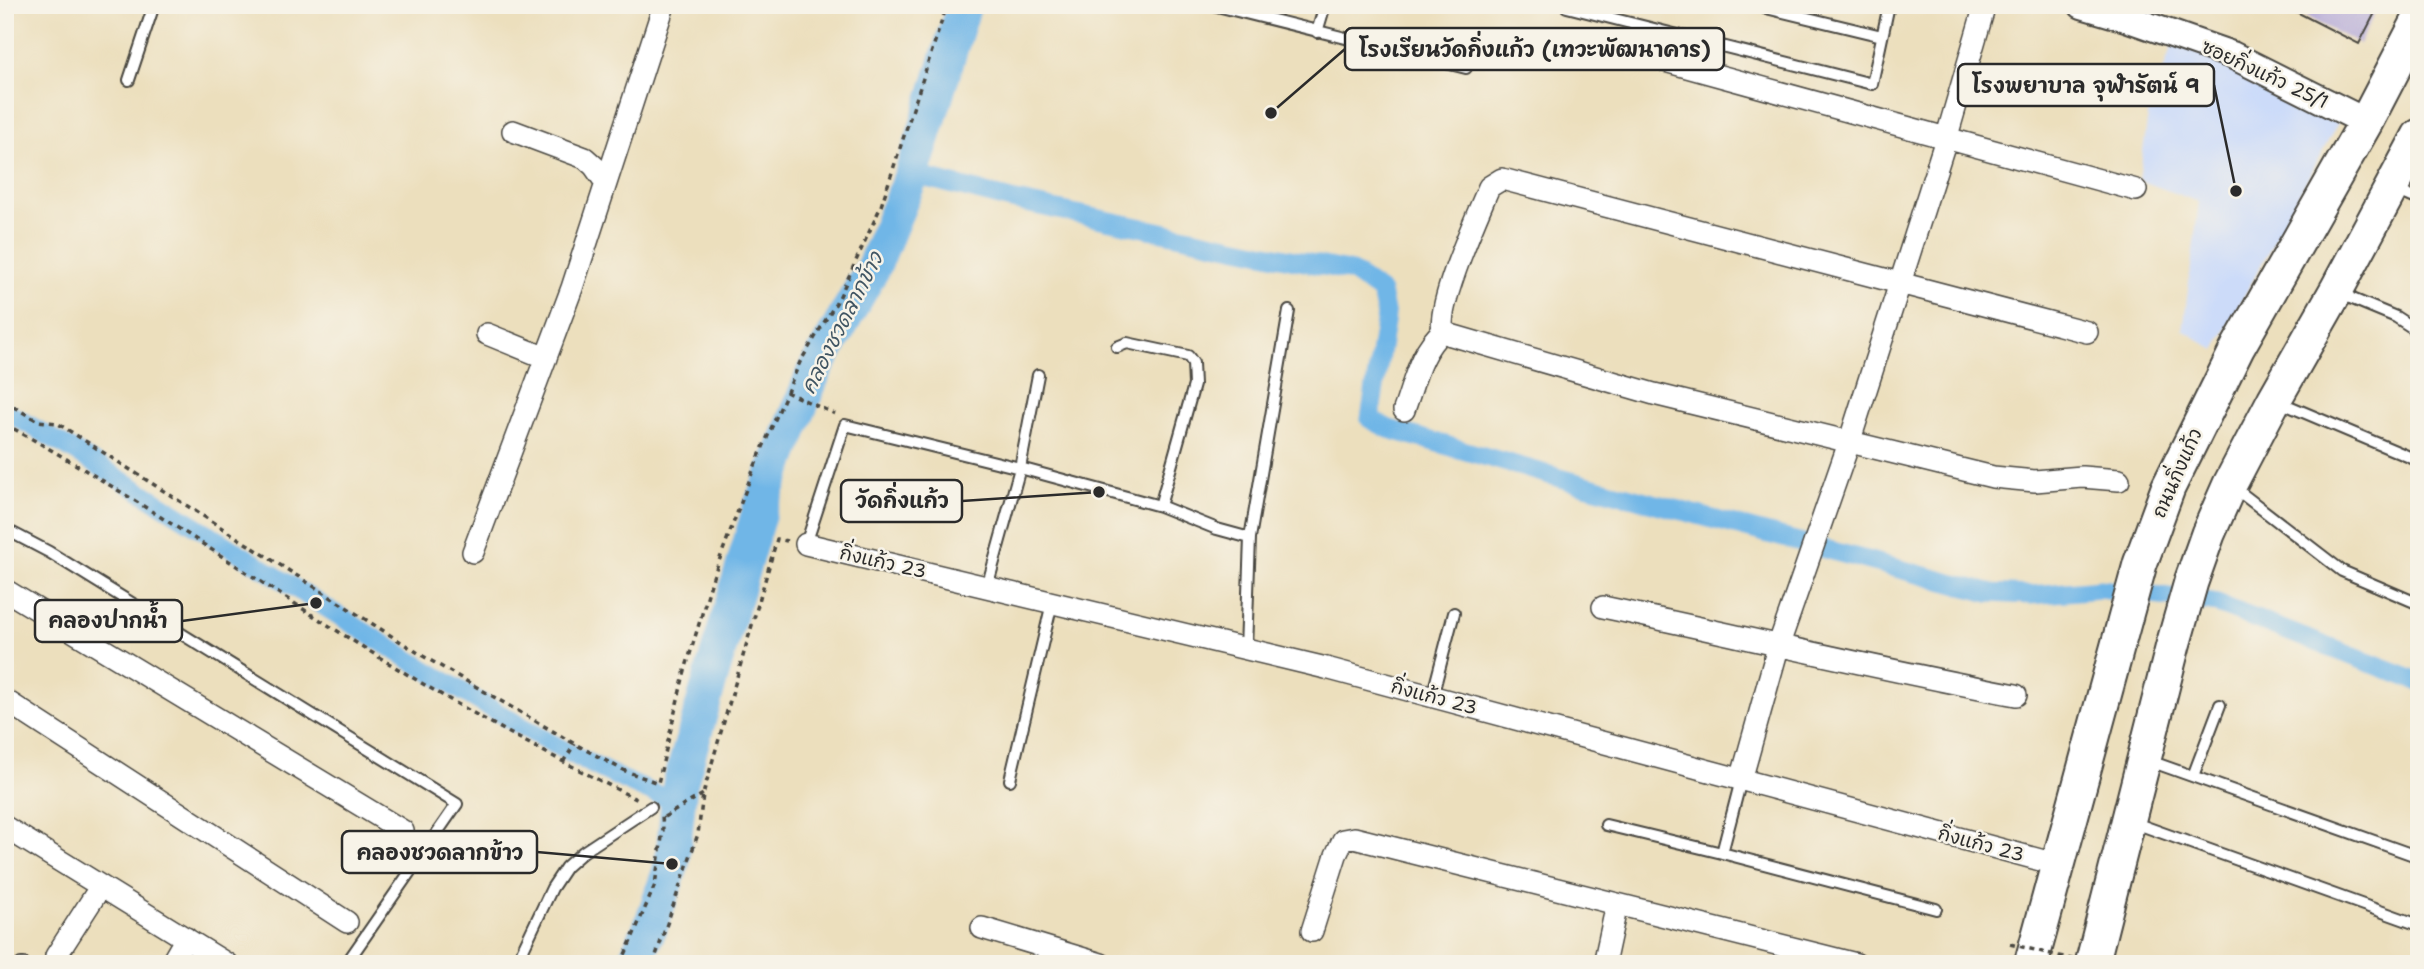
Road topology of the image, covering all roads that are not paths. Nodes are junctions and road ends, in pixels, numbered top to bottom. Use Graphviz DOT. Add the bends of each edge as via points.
graph roads {
  1 [pos="154,5"];
  2 [pos="664,5"];
  3 [pos="1213,5"];
  4 [pos="1325,5"];
  5 [pos="1567,5"];
  6 [pos="1754,5"];
  7 [pos="1889,5"];
  8 [pos="1985,5"];
  9 [pos="2082,5"];
  10 [pos="2419,20"];
  11 [pos="1317,32"];
  12 [pos="1882,36"];
  13 [pos="1581,38"];
  14 [pos="1466,68"];
  15 [pos="129,80"];
  16 [pos="2365,122"];
  17 [pos="513,131"];
  18 [pos="1947,136"];
  19 [pos="2419,136"];
  20 [pos="606,183"];
  21 [pos="2136,190"];
  22 [pos="2405,194"];
  23 [pos="1900,283"];
  24 [pos="2336,291"];
  25 [pos="1289,311"];
  26 [pos="1443,331"];
  27 [pos="2087,332"];
  28 [pos="2419,332"];
  29 [pos="487,334"];
  30 [pos="1117,347"];
  31 [pos="545,358"];
  32 [pos="1038,375"];
  33 [pos="2274,400"];
  34 [pos="1405,410"];
  35 [pos="1849,443"];
  36 [pos="2419,461"];
  37 [pos="1020,468"];
  38 [pos="2119,480"];
  39 [pos="2230,484"];
  40 [pos="1160,506"];
  41 [pos="5,529"];
  42 [pos="1250,538"];
  43 [pos="806,544"];
  44 [pos="473,552"];
  45 [pos="988,587"];
  46 [pos="5,590"];
  47 [pos="1052,603"];
  48 [pos="2419,604"];
  49 [pos="1603,607"];
  50 [pos="1454,613"];
  51 [pos="1779,644"];
  52 [pos="1246,649"];
  53 [pos="2016,695"];
  54 [pos="1432,696"];
  55 [pos="5,700"];
  56 [pos="2220,705"];
  57 [pos="2145,760"];
  58 [pos="2193,776"];
  59 [pos="1010,779"];
  60 [pos="1741,780"];
  61 [pos="651,807"];
  62 [pos="2129,821"];
  63 [pos="1606,825"];
  64 [pos="403,831"];
  65 [pos="9,836"];
  66 [pos="1722,853"];
  67 [pos="2419,857"];
  68 [pos="2059,865"];
  69 [pos="101,886"];
  70 [pos="1617,904"];
  71 [pos="1936,909"];
  72 [pos="347,922"];
  73 [pos="2419,925"];
  74 [pos="982,928"];
  75 [pos="1312,931"];
  76 [pos="187,938"];
  77 [pos="2021,954"];
  78 [pos="56,956"];
  79 [pos="171,964"];
  80 [pos="227,964"];
  81 [pos="346,964"];
  82 [pos="516,964"];
  83 [pos="1101,964"];
  84 [pos="1604,964"];
  85 [pos="1856,964"];
  86 [pos="2092,964"];
  1 -- 15 [label="lane"];
  2 -- 20 [label="street"];
  3 -- 11 [label="lane"];
  4 -- 11 [label="lane"];
  5 -- 12 [label="lane" via="1872,84"];
  6 -- 12 [label="lane"];
  7 -- 12 [label="lane"];
  8 -- 18 [label="street"];
  9 -- 16 [label="street, ซอยกิ่งแก้ว 25/1" via="2232,55"];
  10 -- 16 [label="main road, ถนนกิ่งแก้ว"];
  11 -- 14 [label="lane"];
  13 -- 18 [label="street"];
  16 -- 68 [label="main road, ถนนกิ่งแก้ว" via="2238,347 2168,488 2140,564"];
  17 -- 20 [label="street" via="585,158"];
  18 -- 21 [label="street"];
  18 -- 23 [label="street"];
  19 -- 22 [label="main road"];
  20 -- 31 [label="street"];
  22 -- 24 [label="main road"];
  23 -- 26 [label="street" via="1502,180 1489,187 1447,298"];
  23 -- 27 [label="street"];
  23 -- 35 [label="street"];
  24 -- 28 [label="lane"];
  24 -- 33 [label="main road"];
  25 -- 42 [label="lane"];
  26 -- 34 [label="street" via="1426,351"];
  26 -- 35 [label="street" via="1654,394"];
  29 -- 31 [label="street"];
  30 -- 40 [label="lane" via="1127,342 1188,356 1193,363 1194,384"];
  31 -- 44 [label="street"];
  32 -- 37 [label="lane"];
  33 -- 36 [label="lane"];
  33 -- 39 [label="main road"];
  35 -- 38 [label="street" via="1993,477"];
  35 -- 51 [label="street"];
  37 -- 40 [label="lane"];
  37 -- 43 [label="lane" via="845,425"];
  37 -- 45 [label="lane"];
  39 -- 48 [label="lane" via="2342,571"];
  39 -- 57 [label="main road" via="2191,582"];
  40 -- 42 [label="lane"];
  41 -- 81 [label="lane" via="457,804"];
  42 -- 52 [label="lane"];
  43 -- 45 [label="street, กิ่งแก้ว 23"];
  45 -- 47 [label="street, กิ่งแก้ว 23"];
  46 -- 64 [label="street"];
  47 -- 52 [label="street, กิ่งแก้ว 23"];
  47 -- 59 [label="lane"];
  49 -- 51 [label="street"];
  50 -- 54 [label="lane"];
  51 -- 53 [label="street"];
  51 -- 60 [label="street"];
  52 -- 54 [label="street, กิ่งแก้ว 23"];
  54 -- 60 [label="street, กิ่งแก้ว 23"];
  55 -- 72 [label="street"];
  56 -- 58 [label="lane"];
  57 -- 58 [label="lane"];
  57 -- 62 [label="main road"];
  58 -- 67 [label="lane"];
  60 -- 66 [label="lane"];
  60 -- 68 [label="street, กิ่งแก้ว 23"];
  61 -- 82 [label="lane" via="566,866"];
  62 -- 73 [label="lane"];
  62 -- 86 [label="main road"];
  63 -- 66 [label="lane"];
  65 -- 69 [label="street"];
  66 -- 71 [label="lane"];
  68 -- 77 [label="main road, ถนนกิ่งแก้ว"];
  69 -- 76 [label="street"];
  69 -- 78 [label="street"];
  70 -- 75 [label="street" via="1348,838 1336,855"];
  70 -- 84 [label="street"];
  70 -- 85 [label="street"];
  74 -- 83 [label="street"];
  76 -- 79 [label="street"];
  76 -- 80 [label="street"];
}
